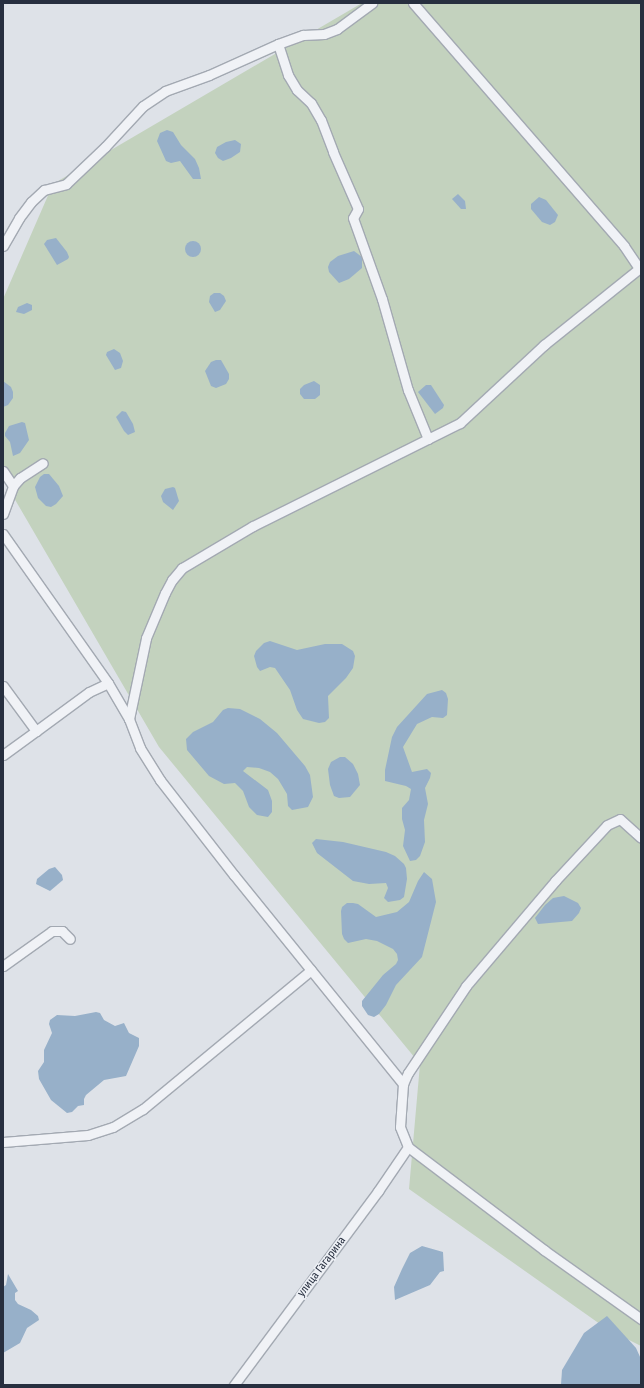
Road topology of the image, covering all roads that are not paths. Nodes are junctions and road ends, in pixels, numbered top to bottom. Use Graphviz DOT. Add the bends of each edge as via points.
graph roads {
  1 [pos="372,3"];
  2 [pos="413,3"];
  3 [pos="278,44"];
  4 [pos="3,246"];
  5 [pos="640,268"];
  6 [pos="428,439"];
  7 [pos="43,463"];
  8 [pos="3,471"];
  9 [pos="13,486"];
  10 [pos="3,514"];
  11 [pos="3,534"];
  12 [pos="108,683"];
  13 [pos="3,686"];
  14 [pos="129,719"];
  15 [pos="36,731"];
  16 [pos="3,755"];
  17 [pos="641,838"];
  18 [pos="70,939"];
  19 [pos="3,966"];
  20 [pos="312,970"];
  21 [pos="403,1084"];
  22 [pos="3,1142"];
  23 [pos="408,1147"];
  24 [pos="641,1319"];
  25 [pos="234,1385"];
  1 -- 3 [label="street" via="337,28 324,34 303,35"];
  2 -- 5 [label="street" via="616,236"];
  3 -- 4 [label="street" via="209,75 165,91 143,106 66,184 44,190 31,202"];
  3 -- 6 [label="street" via="288,75 321,120 332,152 358,208 353,218 382,299 408,390"];
  5 -- 6 [label="street" via="544,345 460,423"];
  6 -- 14 [label="street" via="253,526 182,568 165,593 146,638"];
  7 -- 9 [label="street" via="20,478"];
  8 -- 9 [label="street"];
  9 -- 10 [label="street"];
  11 -- 12 [label="street"];
  12 -- 14 [label="street"];
  12 -- 15 [label="street" via="89,692"];
  13 -- 15 [label="street"];
  14 -- 20 [label="street" via="140,748 160,780"];
  15 -- 16 [label="street"];
  17 -- 21 [label="street" via="620,819 607,825 555,881 466,986"];
  18 -- 19 [label="street" via="62,931 52,931"];
  20 -- 21 [label="street"];
  20 -- 22 [label="street" via="143,1109 113,1126 88,1135"];
  21 -- 23 [label="street" via="400,1127"];
  23 -- 24 [label="street" via="544,1250"];
  23 -- 25 [label="street, улица Гагарина"];
}
